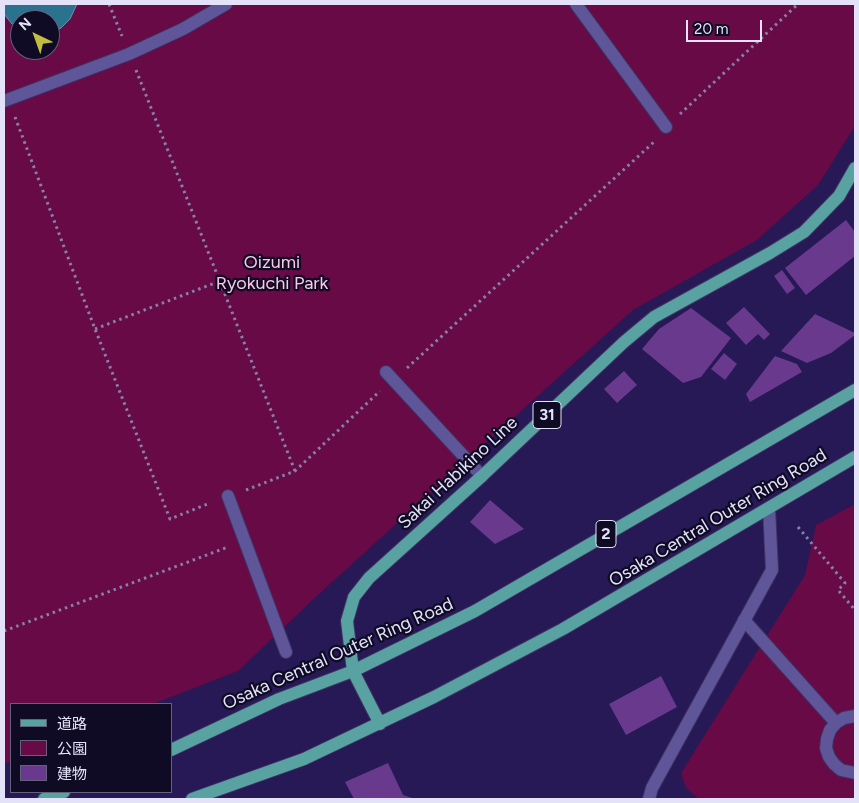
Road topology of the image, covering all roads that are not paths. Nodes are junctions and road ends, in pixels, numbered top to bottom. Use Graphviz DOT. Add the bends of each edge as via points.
graph roads {
  1 [pos="226,4"];
  2 [pos="576,4"];
  3 [pos="6,101"];
  4 [pos="666,127"];
  5 [pos="855,168"];
  6 [pos="389,376"];
  7 [pos="855,390"];
  8 [pos="855,457"];
  9 [pos="482,476"];
  10 [pos="228,496"];
  11 [pos="769,508"];
  12 [pos="744,620"];
  13 [pos="286,652"];
  14 [pos="353,671"];
  15 [pos="855,709"];
  16 [pos="845,719"];
  17 [pos="380,724"];
  18 [pos="172,750"];
  19 [pos="855,774"];
  20 [pos="61,793"];
  21 [pos="44,799"];
  22 [pos="192,799"];
  23 [pos="649,799"];
  1 -- 3 [label="street" via="130,54"];
  2 -- 4 [label="street"];
  5 -- 9 [label="main road, Sakai Habikino Line / 31" via="839,196 804,232 654,316"];
  6 -- 9 [label="street"];
  7 -- 14 [label="main road, Osaka Central Outer Ring Road / 2" via="474,611"];
  8 -- 11 [label="main road, Osaka Central Outer Ring Road"];
  9 -- 14 [label="main road, Sakai Habikino Line / 31" via="369,578 354,598 346,621"];
  10 -- 13 [label="street"];
  11 -- 12 [label="street" via="772,570"];
  11 -- 17 [label="main road, Osaka Central Outer Ring Road" via="563,630"];
  12 -- 16 [label="street"];
  12 -- 23 [label="street" via="652,788"];
  14 -- 17 [label="main road, Sakai Habikino Line / 31"];
  14 -- 18 [label="main road, Osaka Central Outer Ring Road / 2" via="279,699"];
  15 -- 16 [label="street"];
  16 -- 19 [label="street" via="830,730 826,748 834,764"];
  17 -- 22 [label="main road, Osaka Central Outer Ring Road" via="304,759"];
  20 -- 21 [label="main road"];
}
